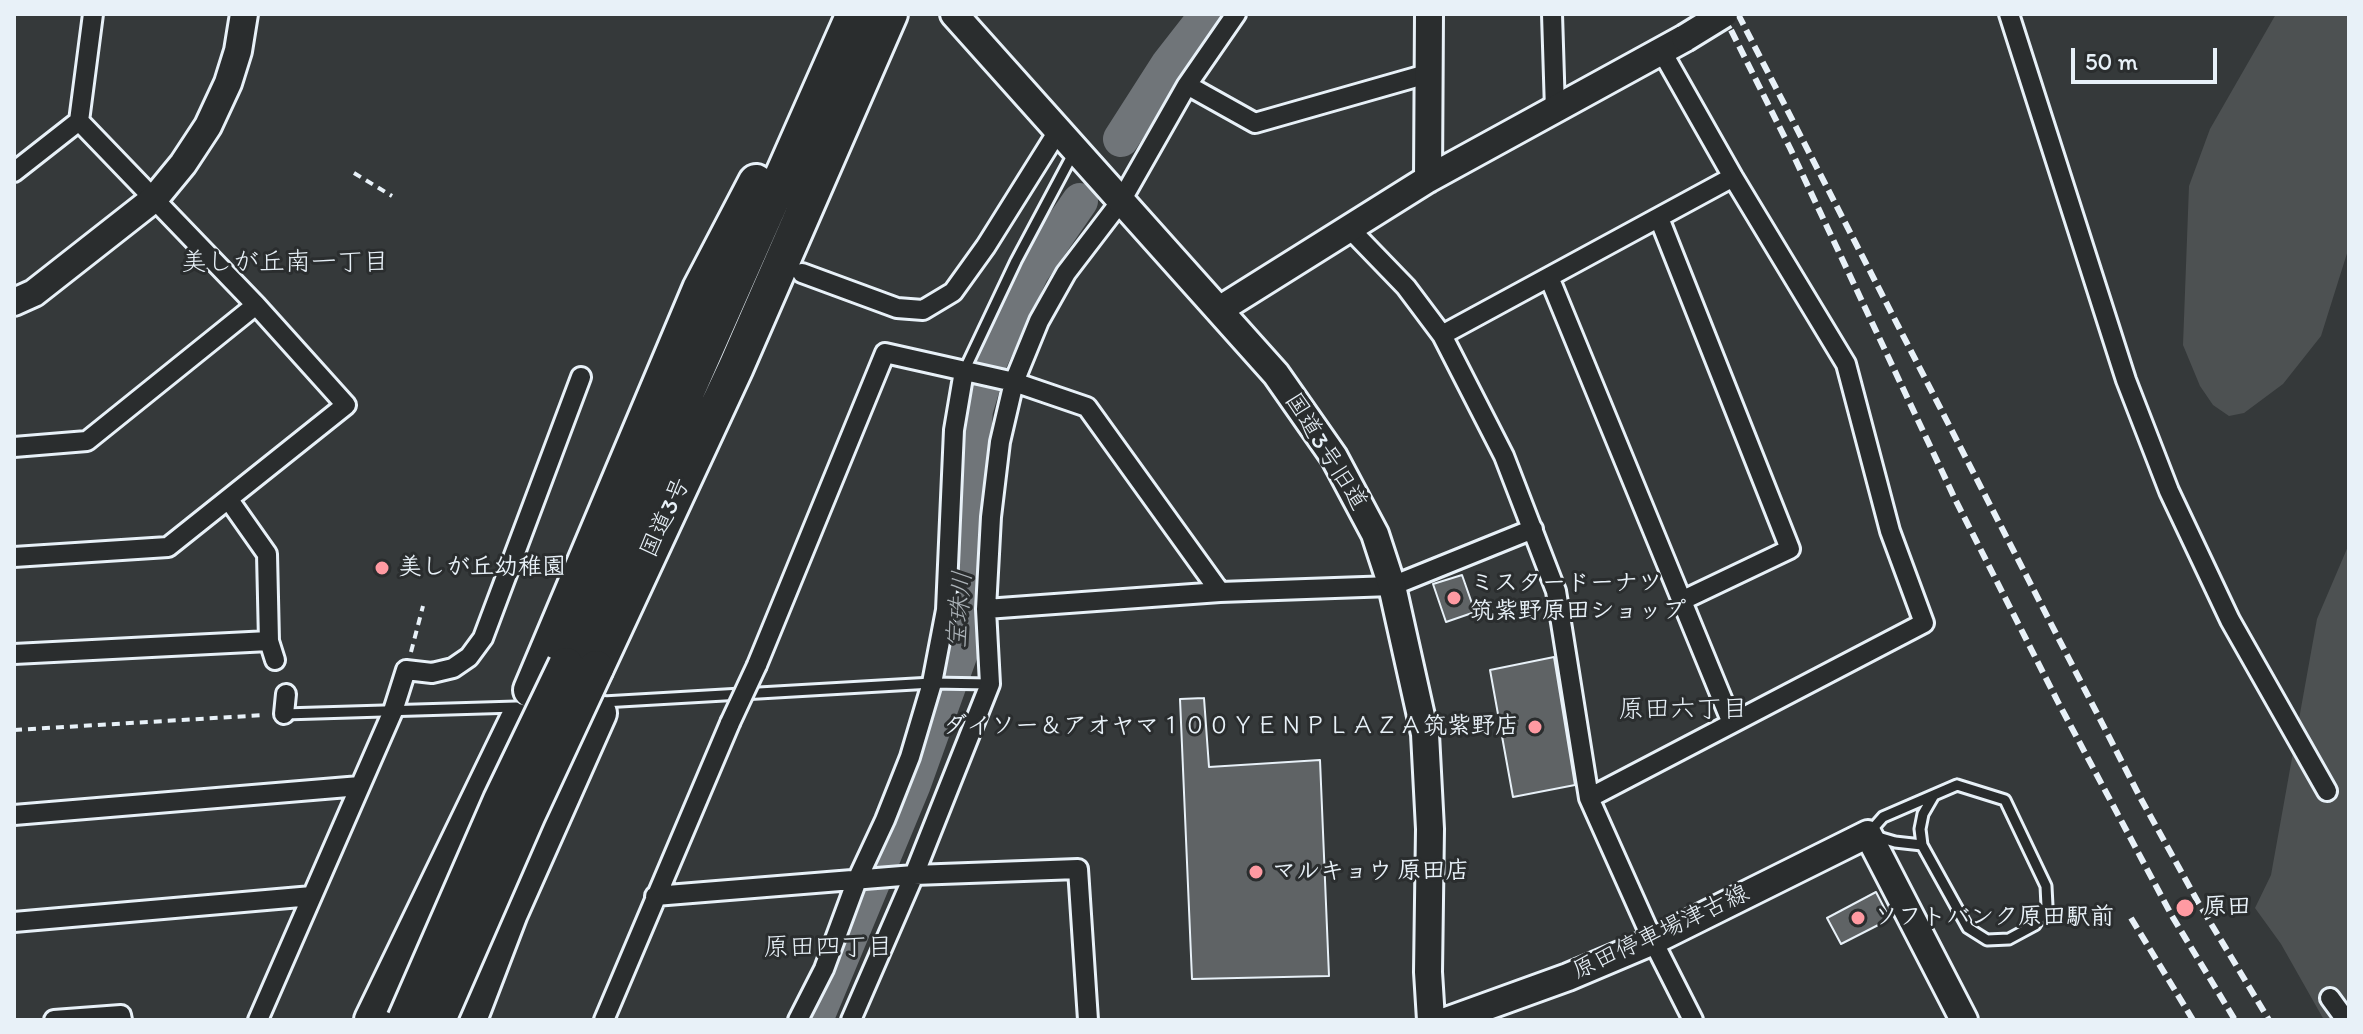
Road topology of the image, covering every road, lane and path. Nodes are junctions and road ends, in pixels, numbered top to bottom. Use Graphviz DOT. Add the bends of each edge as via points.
graph roads {
  1 [pos="93,14"];
  2 [pos="244,14"];
  3 [pos="954,14"];
  4 [pos="1236,14"];
  5 [pos="1429,14"];
  6 [pos="1552,14"];
  7 [pos="1724,14"];
  8 [pos="2009,14"];
  9 [pos="875,19"];
  10 [pos="1661,50"];
  11 [pos="1427,74"];
  12 [pos="824,78"];
  13 [pos="1187,85"];
  14 [pos="1555,110"];
  15 [pos="79,121"];
  16 [pos="1066,141"];
  17 [pos="14,172"];
  18 [pos="354,173"];
  19 [pos="1733,177"];
  20 [pos="1428,179"];
  21 [pos="392,196"];
  22 [pos="155,198"];
  23 [pos="1121,201"];
  24 [pos="1659,218"];
  25 [pos="1349,228"];
  26 [pos="802,273"];
  27 [pos="1549,277"];
  28 [pos="14,302"];
  29 [pos="256,305"];
  30 [pos="1219,310"];
  31 [pos="1442,335"];
  32 [pos="964,371"];
  33 [pos="581,377"];
  34 [pos="1014,382"];
  35 [pos="14,447"];
  36 [pos="229,500"];
  37 [pos="1533,529"];
  38 [pos="14,557"];
  39 [pos="1392,586"];
  40 [pos="1220,592"];
  41 [pos="1681,601"];
  42 [pos="423,606"];
  43 [pos="986,609"];
  44 [pos="269,641"];
  45 [pos="14,654"];
  46 [pos="275,660"];
  47 [pos="406,670"];
  48 [pos="592,670"];
  49 [pos="932,683"];
  50 [pos="990,684"];
  51 [pos="286,694"];
  52 [pos="393,711"];
  53 [pos="284,714"];
  54 [pos="1732,723"];
  55 [pos="14,730"];
  56 [pos="360,786"];
  57 [pos="2327,791"];
  58 [pos="1935,794"];
  59 [pos="1589,798"];
  60 [pos="14,815"];
  61 [pos="1868,834"];
  62 [pos="1922,845"];
  63 [pos="914,875"];
  64 [pos="857,880"];
  65 [pos="312,896"];
  66 [pos="655,896"];
  67 [pos="14,922"];
  68 [pos="1653,941"];
  69 [pos="2330,998"];
  70 [pos="54,1020"];
  71 [pos="122,1020"];
  72 [pos="258,1020"];
  73 [pos="372,1020"];
  74 [pos="405,1020"];
  75 [pos="438,1020"];
  76 [pos="469,1020"];
  77 [pos="604,1020"];
  78 [pos="798,1020"];
  79 [pos="851,1020"];
  80 [pos="1088,1020"];
  81 [pos="1431,1020"];
  82 [pos="1449,1020"];
  83 [pos="1693,1020"];
  84 [pos="1964,1020"];
  85 [pos="2346,1020"];
  1 -- 15 [label="street"];
  2 -- 22 [label="street" via="228,83 208,126"];
  3 -- 16 [label="street, 国道3号旧道"];
  4 -- 13 [label="street"];
  5 -- 11 [label="street"];
  6 -- 14 [label="street"];
  7 -- 10 [label="street, bridge"];
  8 -- 57 [label="street" via="2126,380 2169,491 2230,620"];
  9 -- 12 [label="highway, 国道3号"];
  9 -- 26 [label="highway" via="881,67"];
  9 -- 48 [label="highway, 国道3号" via="736,367"];
  10 -- 14 [label="street"];
  10 -- 19 [label="street"];
  11 -- 13 [label="street" via="1255,123"];
  11 -- 20 [label="street"];
  12 -- 48 [label="highway, 国道3号"];
  12 -- 73 [label="highway" via="751,190 700,289 531,690"];
  13 -- 23 [label="street"];
  14 -- 20 [label="street"];
  15 -- 17 [label="street"];
  15 -- 22 [label="street"];
  16 -- 23 [label="street, 国道3号旧道"];
  16 -- 26 [label="street" via="953,292 923,310 897,308"];
  16 -- 32 [label="lane"];
  18 -- 21 [label="path"];
  19 -- 24 [label="street"];
  19 -- 54 [label="street" via="1846,364 1890,531 1924,623"];
  20 -- 25 [label="street"];
  22 -- 28 [label="street" via="34,293"];
  22 -- 29 [label="street"];
  23 -- 30 [label="street, 国道3号旧道"];
  23 -- 34 [label="street" via="1066,273"];
  24 -- 27 [label="street"];
  24 -- 41 [label="street" via="1790,549"];
  25 -- 30 [label="street"];
  25 -- 31 [label="street" via="1406,287"];
  26 -- 48 [label="highway"];
  27 -- 31 [label="street"];
  27 -- 41 [label="street"];
  29 -- 35 [label="street" via="87,441"];
  29 -- 36 [label="street" via="346,405"];
  30 -- 39 [label="street, 国道3号旧道" via="1276,374 1334,457 1375,534"];
  31 -- 37 [label="street" via="1504,456"];
  32 -- 34 [label="street"];
  32 -- 49 [label="street" via="954,430 946,610"];
  32 -- 66 [label="street, bridge" via="885,353"];
  33 -- 47 [label="street" via="483,638 453,668 432,673"];
  34 -- 40 [label="street" via="1087,407"];
  34 -- 43 [label="street" via="1000,442"];
  36 -- 38 [label="street" via="168,547"];
  36 -- 44 [label="street" via="267,554"];
  37 -- 39 [label="street"];
  37 -- 59 [label="street" via="1556,591"];
  39 -- 40 [label="street"];
  39 -- 81 [label="street, 国道3号旧道" via="1425,734"];
  40 -- 43 [label="street"];
  41 -- 54 [label="street"];
  42 -- 47 [label="path"];
  43 -- 50 [label="street"];
  44 -- 45 [label="street"];
  44 -- 46 [label="street"];
  47 -- 52 [label="street"];
  48 -- 74 [label="highway, 国道3号, bridge" via="501,800"];
  48 -- 75 [label="highway, 国道3号, bridge"];
  48 -- 76 [label="highway" via="599,713"];
  49 -- 50 [label="lane"];
  49 -- 52 [label="lane"];
  49 -- 64 [label="street" via="910,757"];
  50 -- 63 [label="street"];
  51 -- 53 [label="street"];
  52 -- 53 [label="lane"];
  52 -- 56 [label="street"];
  53 -- 55 [label="path"];
  54 -- 59 [label="street"];
  56 -- 60 [label="street"];
  56 -- 65 [label="street"];
  58 -- 61 [label="lane" via="1883,817"];
  58 -- 62 [label="lane" via="1923,814"];
  58 -- 62 [label="lane" via="1957,785 2005,800 2046,886 2047,906 2035,925 2009,939 1987,940 1968,928 1957,912"];
  59 -- 68 [label="street"];
  61 -- 62 [label="lane"];
  61 -- 68 [label="street, 原田停車場津古線"];
  61 -- 84 [label="street"];
  63 -- 64 [label="street"];
  63 -- 79 [label="street"];
  63 -- 80 [label="street" via="1078,869"];
  64 -- 66 [label="street"];
  64 -- 78 [label="street" via="824,969"];
  65 -- 67 [label="street"];
  65 -- 72 [label="street"];
  66 -- 77 [label="street"];
  68 -- 82 [label="street, 原田停車場津古線"];
  68 -- 83 [label="street"];
  69 -- 85 [label="street"];
  70 -- 71 [label="street" via="121,1015"];
}
